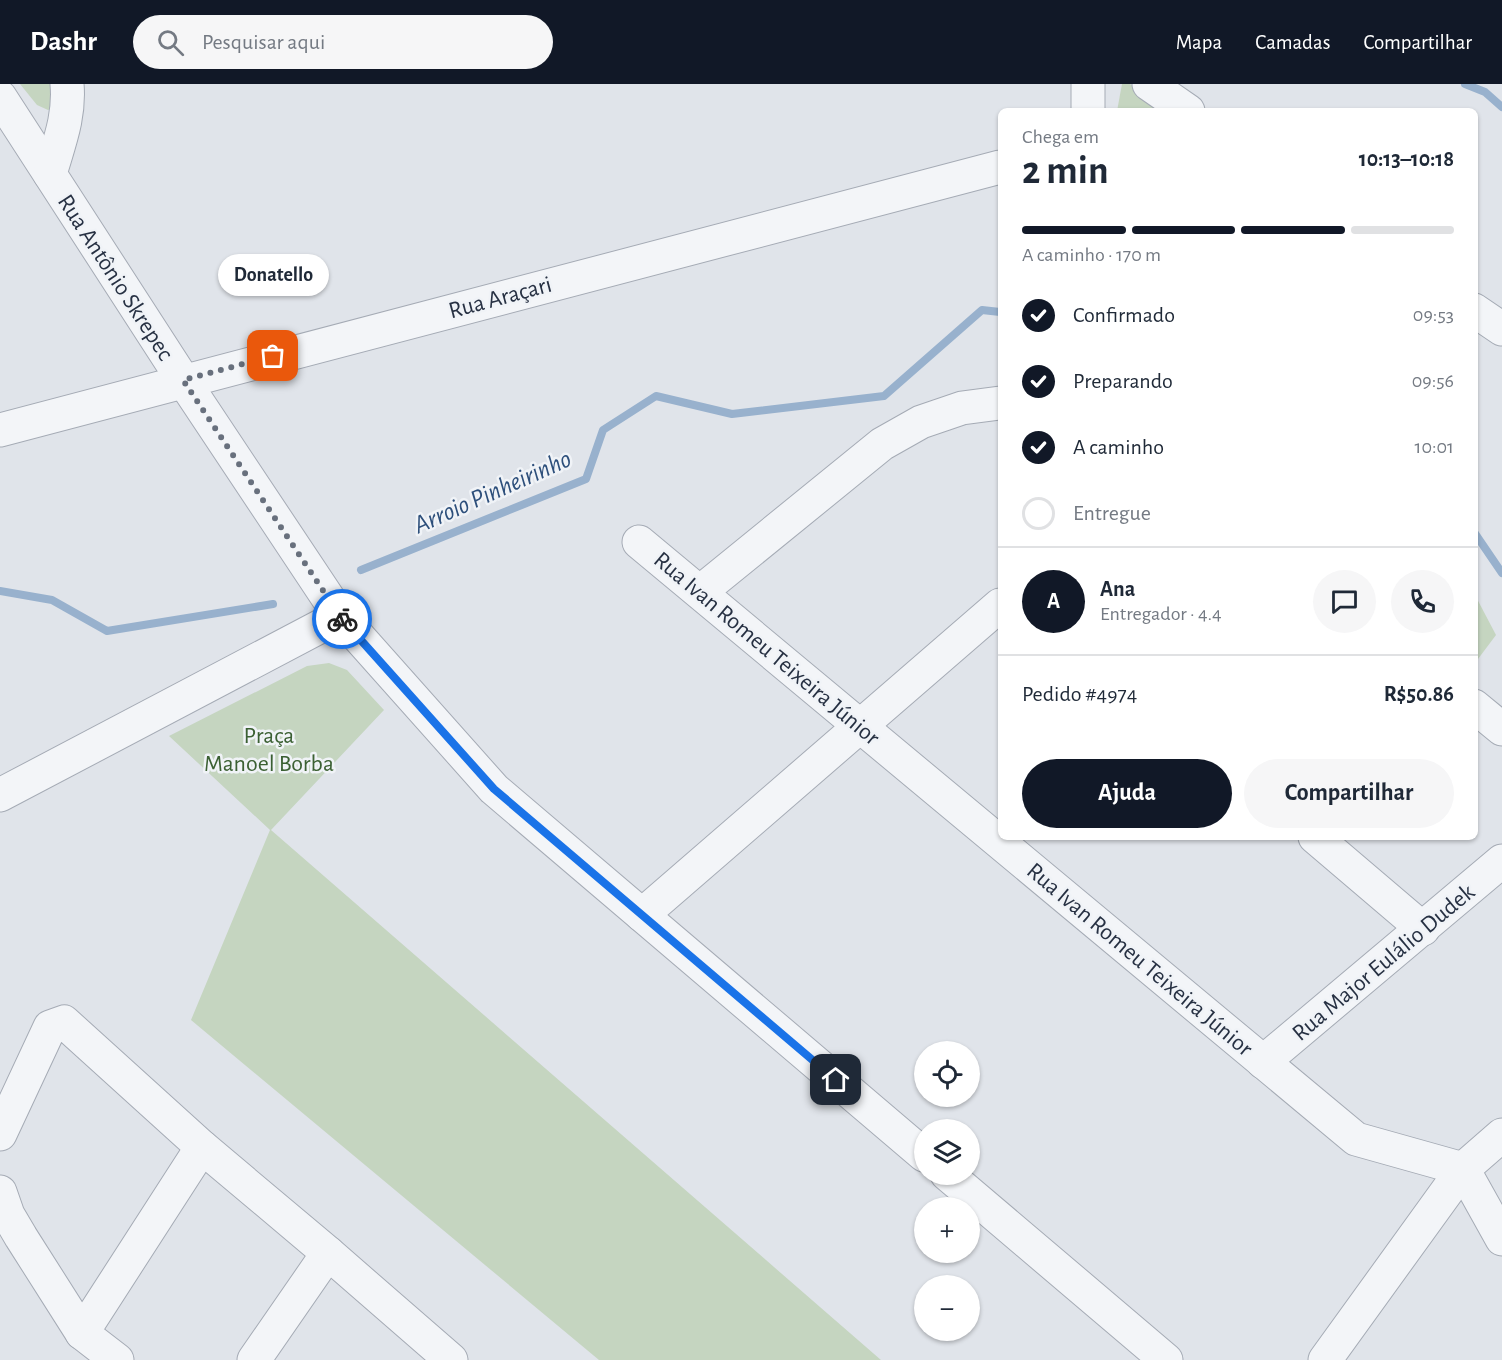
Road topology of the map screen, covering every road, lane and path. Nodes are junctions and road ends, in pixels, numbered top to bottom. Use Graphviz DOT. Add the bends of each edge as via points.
graph roads {
  1 [pos="93,84"];
  2 [pos="1088,84"];
  3 [pos="1149,84"];
  4 [pos="68,95"];
  5 [pos="0,97"];
  6 [pos="1088,108"];
  7 [pos="1184,108"];
  8 [pos="998,168"];
  9 [pos="50,174"];
  10 [pos="1478,312"];
  11 [pos="1502,328"];
  12 [pos="183,380"];
  13 [pos="998,403"];
  14 [pos="0,430"];
  15 [pos="639,542"];
  16 [pos="700,592"];
  17 [pos="998,607"];
  18 [pos="340,616"];
  19 [pos="1478,709"];
  20 [pos="861,726"];
  21 [pos="1502,729"];
  22 [pos="0,795"];
  23 [pos="1319,840"];
  24 [pos="1502,861"];
  25 [pos="642,915"];
  26 [pos="1423,929"];
  27 [pos="1263,1062"];
  28 [pos="0,1134"];
  29 [pos="1502,1135"];
  30 [pos="914,1146"];
  31 [pos="202,1147"];
  32 [pos="1462,1169"];
  33 [pos="960,1185"];
  34 [pos="6,1224"];
  35 [pos="1502,1239"];
  36 [pos="328,1252"];
  37 [pos="82,1333"];
  38 [pos="445,1358"];
  39 [pos="117,1360"];
  40 [pos="254,1360"];
  41 [pos="1166,1360"];
  42 [pos="1325,1360"];
  1 -- 4 [label="street"];
  2 -- 6 [label="street"];
  3 -- 7 [label="street"];
  4 -- 9 [label="street, Rua Antônio Skrepec"];
  5 -- 9 [label="street, Rua Antônio Skrepec"];
  8 -- 12 [label="street, Rua Araçari"];
  9 -- 12 [label="street, Rua Antônio Skrepec"];
  10 -- 11 [label="street"];
  12 -- 14 [label="street, Rua Araçari"];
  12 -- 18 [label="street, Rua Antônio Skrepec"];
  13 -- 16 [label="street" via="962,408 921,422 882,444"];
  15 -- 16 [label="street, Rua Ivan Romeu Teixeira Júnior"];
  16 -- 20 [label="street, Rua Ivan Romeu Teixeira Júnior"];
  17 -- 20 [label="street"];
  18 -- 22 [label="street"];
  18 -- 25 [label="street, Rua Antônio Skrepec" via="494,789"];
  19 -- 21 [label="street"];
  20 -- 25 [label="street"];
  20 -- 27 [label="street, Rua Ivan Romeu Teixeira Júnior"];
  23 -- 26 [label="street"];
  24 -- 26 [label="street, Rua Major Eulálio Dudek"];
  25 -- 30 [label="street, Rua Antônio Skrepec"];
  26 -- 27 [label="street, Rua Major Eulálio Dudek"];
  27 -- 32 [label="street, Rua Ivan Romeu Teixeira Júnior" via="1356,1139"];
  28 -- 31 [label="street" via="50,1027 64,1022"];
  29 -- 32 [label="street"];
  31 -- 36 [label="street"];
  31 -- 37 [label="street"];
  32 -- 35 [label="street"];
  32 -- 42 [label="street"];
  33 -- 41 [label="street"];
  34 -- 37 [label="street"];
  36 -- 38 [label="street"];
  36 -- 40 [label="street"];
  37 -- 39 [label="street"];
}
